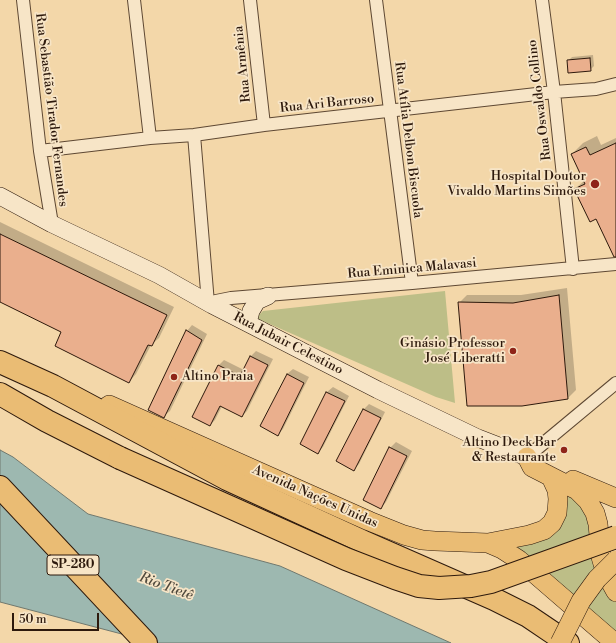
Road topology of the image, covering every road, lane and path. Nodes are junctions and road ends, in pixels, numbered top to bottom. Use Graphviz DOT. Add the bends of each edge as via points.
graph roads {
  1 [pos="23,0"];
  2 [pos="134,0"];
  3 [pos="250,0"];
  4 [pos="376,0"];
  5 [pos="542,0"];
  6 [pos="616,84"];
  7 [pos="554,92"];
  8 [pos="391,111"];
  9 [pos="264,125"];
  10 [pos="194,135"];
  11 [pos="150,138"];
  12 [pos="40,151"];
  13 [pos="0,196"];
  14 [pos="0,206"];
  15 [pos="52,224"];
  16 [pos="616,264"];
  17 [pos="573,269"];
  18 [pos="412,283"];
  19 [pos="268,296"];
  20 [pos="210,304"];
  21 [pos="248,324"];
  22 [pos="0,362"];
  23 [pos="616,382"];
  24 [pos="52,386"];
  25 [pos="0,394"];
  26 [pos="527,457"];
  27 [pos="551,477"];
  28 [pos="0,486"];
  29 [pos="616,498"];
  30 [pos="616,537"];
  31 [pos="616,542"];
  32 [pos="488,543"];
  33 [pos="608,558"];
  34 [pos="616,592"];
  35 [pos="613,642"];
  36 [pos="146,643"];
  37 [pos="560,643"];
  38 [pos="568,643"];
  1 -- 12 [label="street, Rua Sebastião Tirador Fernandes"];
  2 -- 11 [label="street"];
  3 -- 9 [label="street, Rua Armênia"];
  4 -- 8 [label="street, Rua Atília Delbon Biscuola"];
  5 -- 7 [label="street, Rua Oswaldo Collino"];
  6 -- 7 [label="street, Rua Ari Barroso" via="596,89"];
  7 -- 8 [label="street, Rua Ari Barroso"];
  7 -- 17 [label="street, Rua Oswaldo Collino"];
  8 -- 9 [label="street, Rua Ari Barroso"];
  8 -- 18 [label="street, Rua Atília Delbon Biscuola"];
  9 -- 10 [label="street, Rua Ari Barroso"];
  10 -- 11 [label="street, Rua Ari Barroso"];
  10 -- 20 [label="street"];
  11 -- 12 [label="street, Rua Ari Barroso"];
  12 -- 15 [label="street, Rua Sebastião Tirador Fernandes"];
  13 -- 15 [label="main road, Rua Jubair Celestino"];
  14 -- 15 [label="main road, Rua Jubair Celestino" via="31,220"];
  15 -- 20 [label="main road, Rua Jubair Celestino" via="159,275"];
  16 -- 17 [label="street, Rua Eminica Malavasi"];
  17 -- 18 [label="street, Rua Eminica Malavasi"];
  18 -- 19 [label="street, Rua Eminica Malavasi"];
  19 -- 20 [label="street, Rua Eminica Malavasi" via="232,298"];
  19 -- 21 [label="main road" via="257,301"];
  20 -- 21 [label="main road, Rua Jubair Celestino"];
  21 -- 26 [label="main road, Rua Jubair Celestino" via="427,414"];
  22 -- 24 [label="highway, Avenida Nações Unidas"];
  23 -- 26 [label="street"];
  24 -- 32 [label="main road, Avenida Nações Unidas" via="106,404 404,536 435,541"];
  24 -- 38 [label="highway, bridge" via="227,479 528,616"];
  25 -- 30 [label="highway, bridge" via="120,458 346,559 419,586 439,588 491,582"];
  26 -- 27 [label="main road" via="532,467"];
  26 -- 29 [label="main road"];
  27 -- 32 [label="main road" via="558,499 557,513 552,523 544,530 529,535"];
  27 -- 33 [label="main road" via="577,490 596,513"];
  28 -- 36 [label="highway, SP-280"];
  31 -- 33 [label="main road"];
  32 -- 35 [label="main road, Avenida Nações Unidas" via="519,560"];
  33 -- 34 [label="main road" via="606,574"];
  33 -- 37 [label="main road, bridge" via="597,579 581,600"];
}
